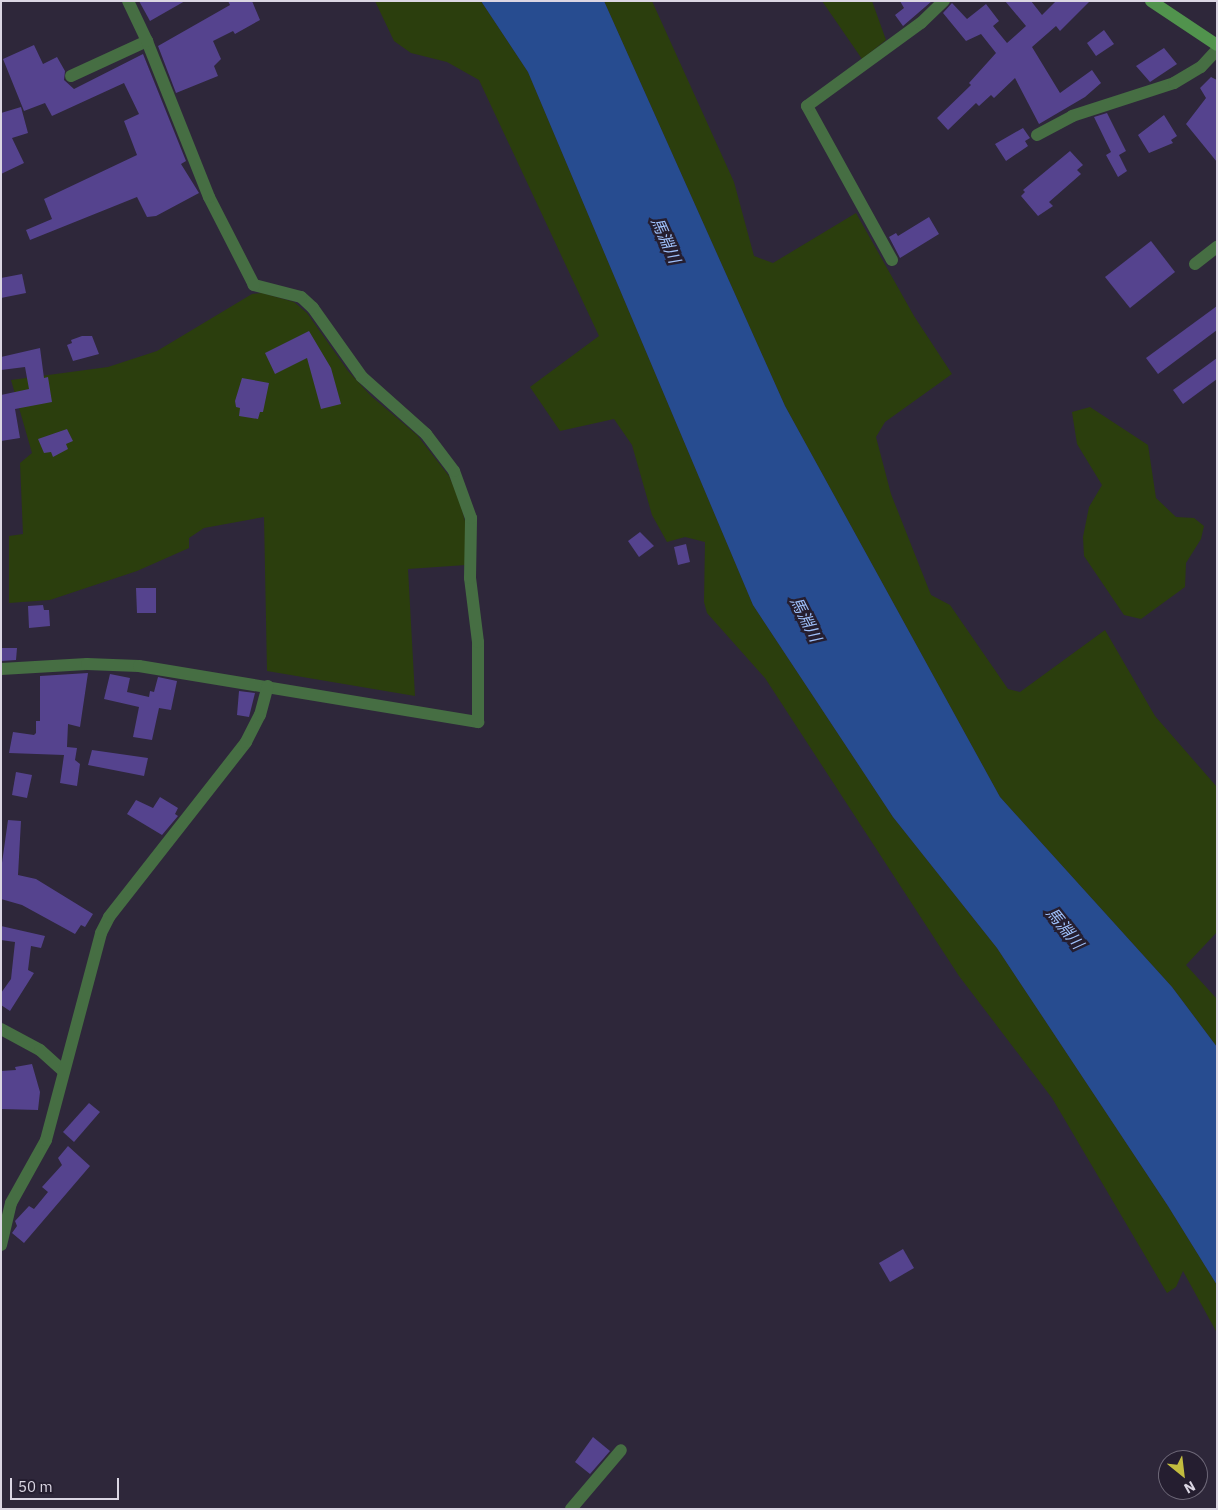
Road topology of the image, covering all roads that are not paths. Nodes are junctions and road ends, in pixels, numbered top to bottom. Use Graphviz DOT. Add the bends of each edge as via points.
graph roads {
  1 [pos="128,1"];
  2 [pos="944,1"];
  3 [pos="1152,1"];
  4 [pos="147,41"];
  5 [pos="1217,45"];
  6 [pos="1217,50"];
  7 [pos="72,76"];
  8 [pos="1037,135"];
  9 [pos="1217,247"];
  10 [pos="892,260"];
  11 [pos="1195,264"];
  12 [pos="1,669"];
  13 [pos="268,686"];
  14 [pos="1,1029"];
  15 [pos="63,1071"];
  16 [pos="1,1245"];
  17 [pos="621,1450"];
  18 [pos="571,1509"];
  1 -- 4 [label="street"];
  2 -- 10 [label="street" via="920,23 807,106"];
  3 -- 5 [label="street"];
  4 -- 7 [label="street"];
  4 -- 13 [label="street" via="209,197 254,286 301,297 313,308 368,384 437,447 454,471 471,518 470,578 478,642 478,722"];
  6 -- 8 [label="street" via="1201,67 1174,83 1072,116"];
  9 -- 11 [label="street"];
  12 -- 13 [label="street" via="87,664 139,666"];
  13 -- 15 [label="street" via="260,715 246,742 101,933"];
  14 -- 15 [label="street" via="40,1050"];
  15 -- 16 [label="street" via="46,1140 11,1203"];
  17 -- 18 [label="street"];
}
